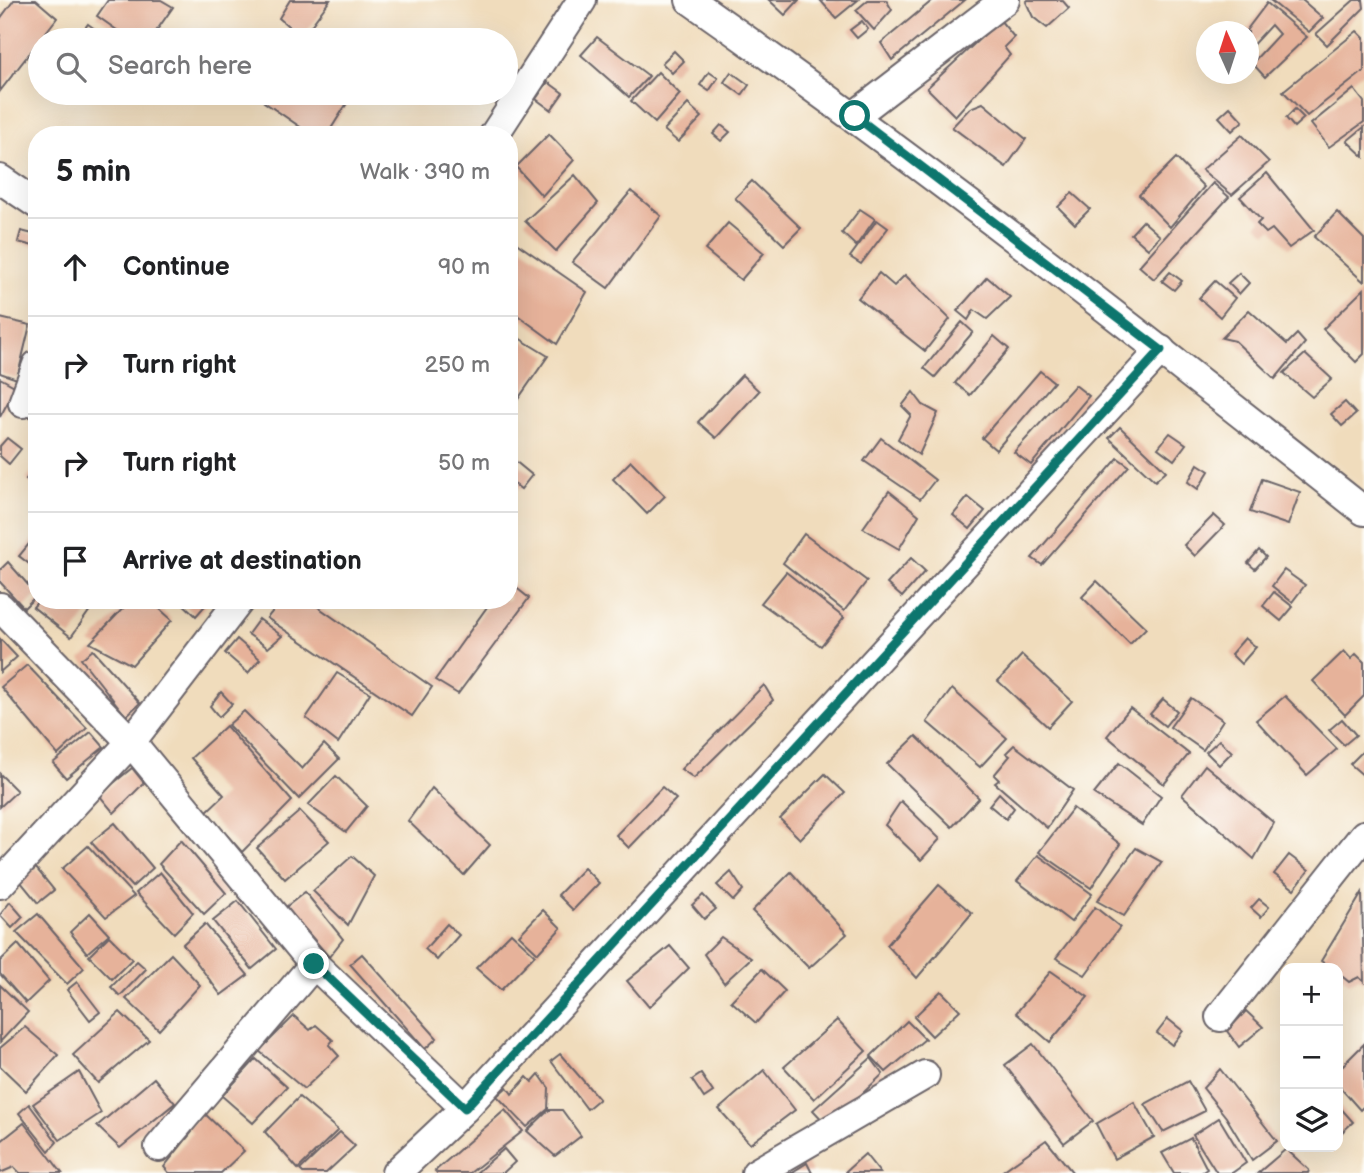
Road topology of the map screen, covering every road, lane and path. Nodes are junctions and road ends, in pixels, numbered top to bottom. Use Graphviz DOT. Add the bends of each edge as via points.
graph roads {
  1 [pos="582,0"];
  2 [pos="690,0"];
  3 [pos="1005,0"];
  4 [pos="518,98"];
  5 [pos="514,105"];
  6 [pos="855,116"];
  7 [pos="500,126"];
  8 [pos="0,179"];
  9 [pos="28,198"];
  10 [pos="1161,350"];
  11 [pos="28,390"];
  12 [pos="23,404"];
  13 [pos="1364,511"];
  14 [pos="0,607"];
  15 [pos="233,609"];
  16 [pos="131,742"];
  17 [pos="1364,835"];
  18 [pos="0,884"];
  19 [pos="314,964"];
  20 [pos="1220,1017"];
  21 [pos="925,1075"];
  22 [pos="465,1108"];
  23 [pos="159,1147"];
  24 [pos="396,1173"];
  25 [pos="756,1173"];
  1 -- 4 [label="street"];
  2 -- 6 [label="street"];
  3 -- 6 [label="street"];
  5 -- 7 [label="street"];
  6 -- 10 [label="street"];
  8 -- 9 [label="street"];
  10 -- 13 [label="street"];
  10 -- 22 [label="street"];
  11 -- 12 [label="street"];
  14 -- 16 [label="street"];
  15 -- 16 [label="street"];
  16 -- 18 [label="street"];
  16 -- 19 [label="street"];
  17 -- 20 [label="street"];
  19 -- 22 [label="street"];
  19 -- 23 [label="street"];
  21 -- 25 [label="street"];
  22 -- 24 [label="street"];
}
